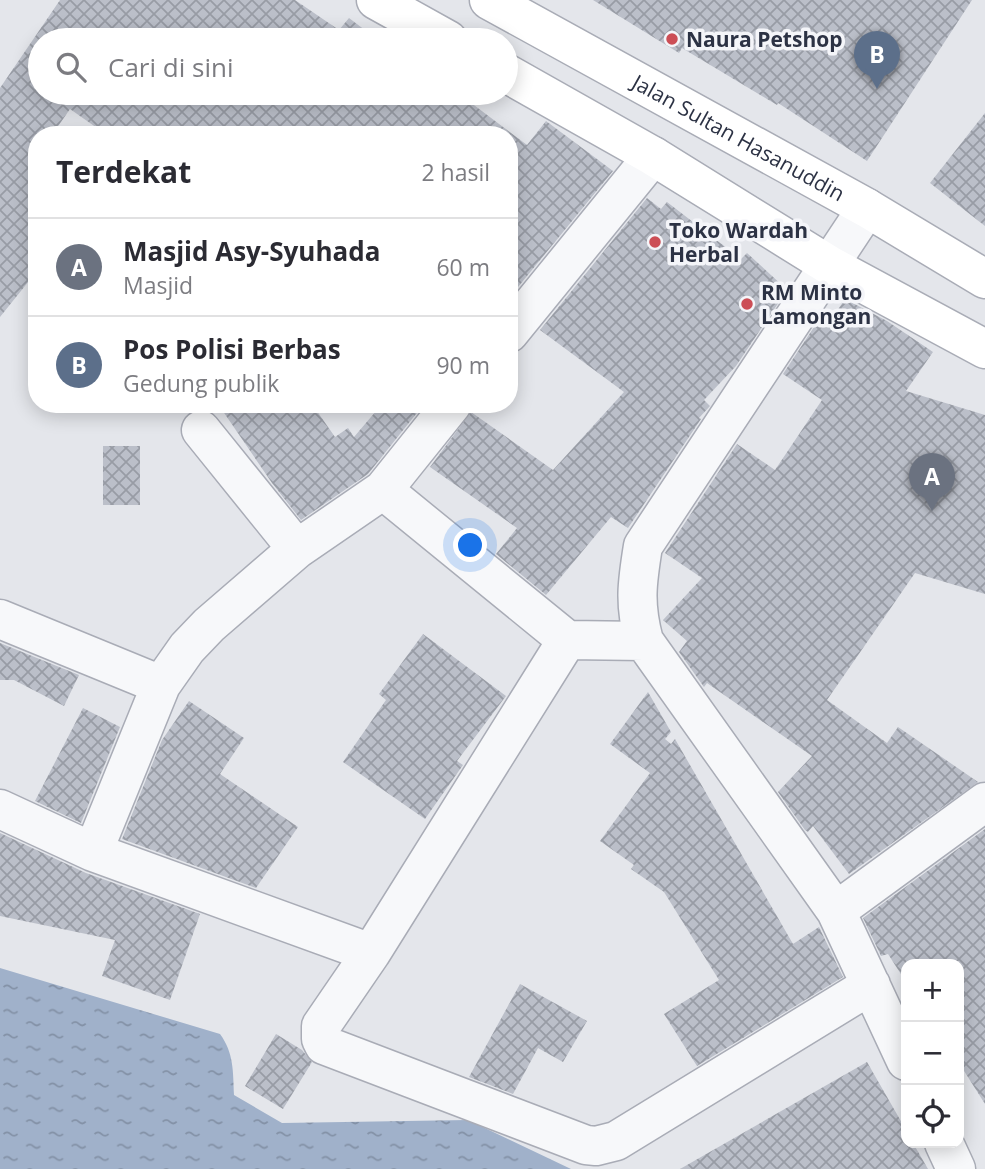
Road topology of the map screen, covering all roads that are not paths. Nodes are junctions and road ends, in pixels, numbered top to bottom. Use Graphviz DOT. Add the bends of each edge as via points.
graph roads {
  1 [pos="376,0"];
  2 [pos="489,0"];
  3 [pos="426,28"];
  4 [pos="518,80"];
  5 [pos="653,156"];
  6 [pos="867,208"];
  7 [pos="829,265"];
  8 [pos="985,279"];
  9 [pos="518,322"];
  10 [pos="985,349"];
  11 [pos="445,413"];
  12 [pos="201,430"];
  13 [pos="383,490"];
  14 [pos="297,549"];
  15 [pos="0,619"];
  16 [pos="567,640"];
  17 [pos="644,641"];
  18 [pos="161,685"];
  19 [pos="985,802"];
  20 [pos="0,809"];
  21 [pos="93,852"];
  22 [pos="836,911"];
  23 [pos="371,953"];
  24 [pos="870,985"];
  25 [pos="901,1050"];
  26 [pos="946,1148"];
  27 [pos="956,1169"];
  1 -- 3 [label="street"];
  2 -- 6 [label="street, Jalan Sultan Hasanuddin"];
  4 -- 5 [label="street"];
  5 -- 7 [label="street"];
  5 -- 9 [label="street"];
  6 -- 7 [label="street"];
  6 -- 8 [label="street, Jalan Sultan Hasanuddin"];
  7 -- 10 [label="street"];
  7 -- 17 [label="street" via="643,546 637,615"];
  11 -- 13 [label="street"];
  12 -- 14 [label="street"];
  13 -- 14 [label="street"];
  13 -- 16 [label="street"];
  14 -- 18 [label="street" via="209,625"];
  15 -- 18 [label="street"];
  16 -- 17 [label="street"];
  16 -- 23 [label="street"];
  17 -- 22 [label="street"];
  18 -- 21 [label="street"];
  19 -- 22 [label="street"];
  20 -- 21 [label="street"];
  21 -- 23 [label="street"];
  22 -- 24 [label="street"];
  23 -- 24 [label="street" via="321,1026 324,1045 596,1146 616,1141"];
  24 -- 25 [label="street"];
  26 -- 27 [label="street"];
}
